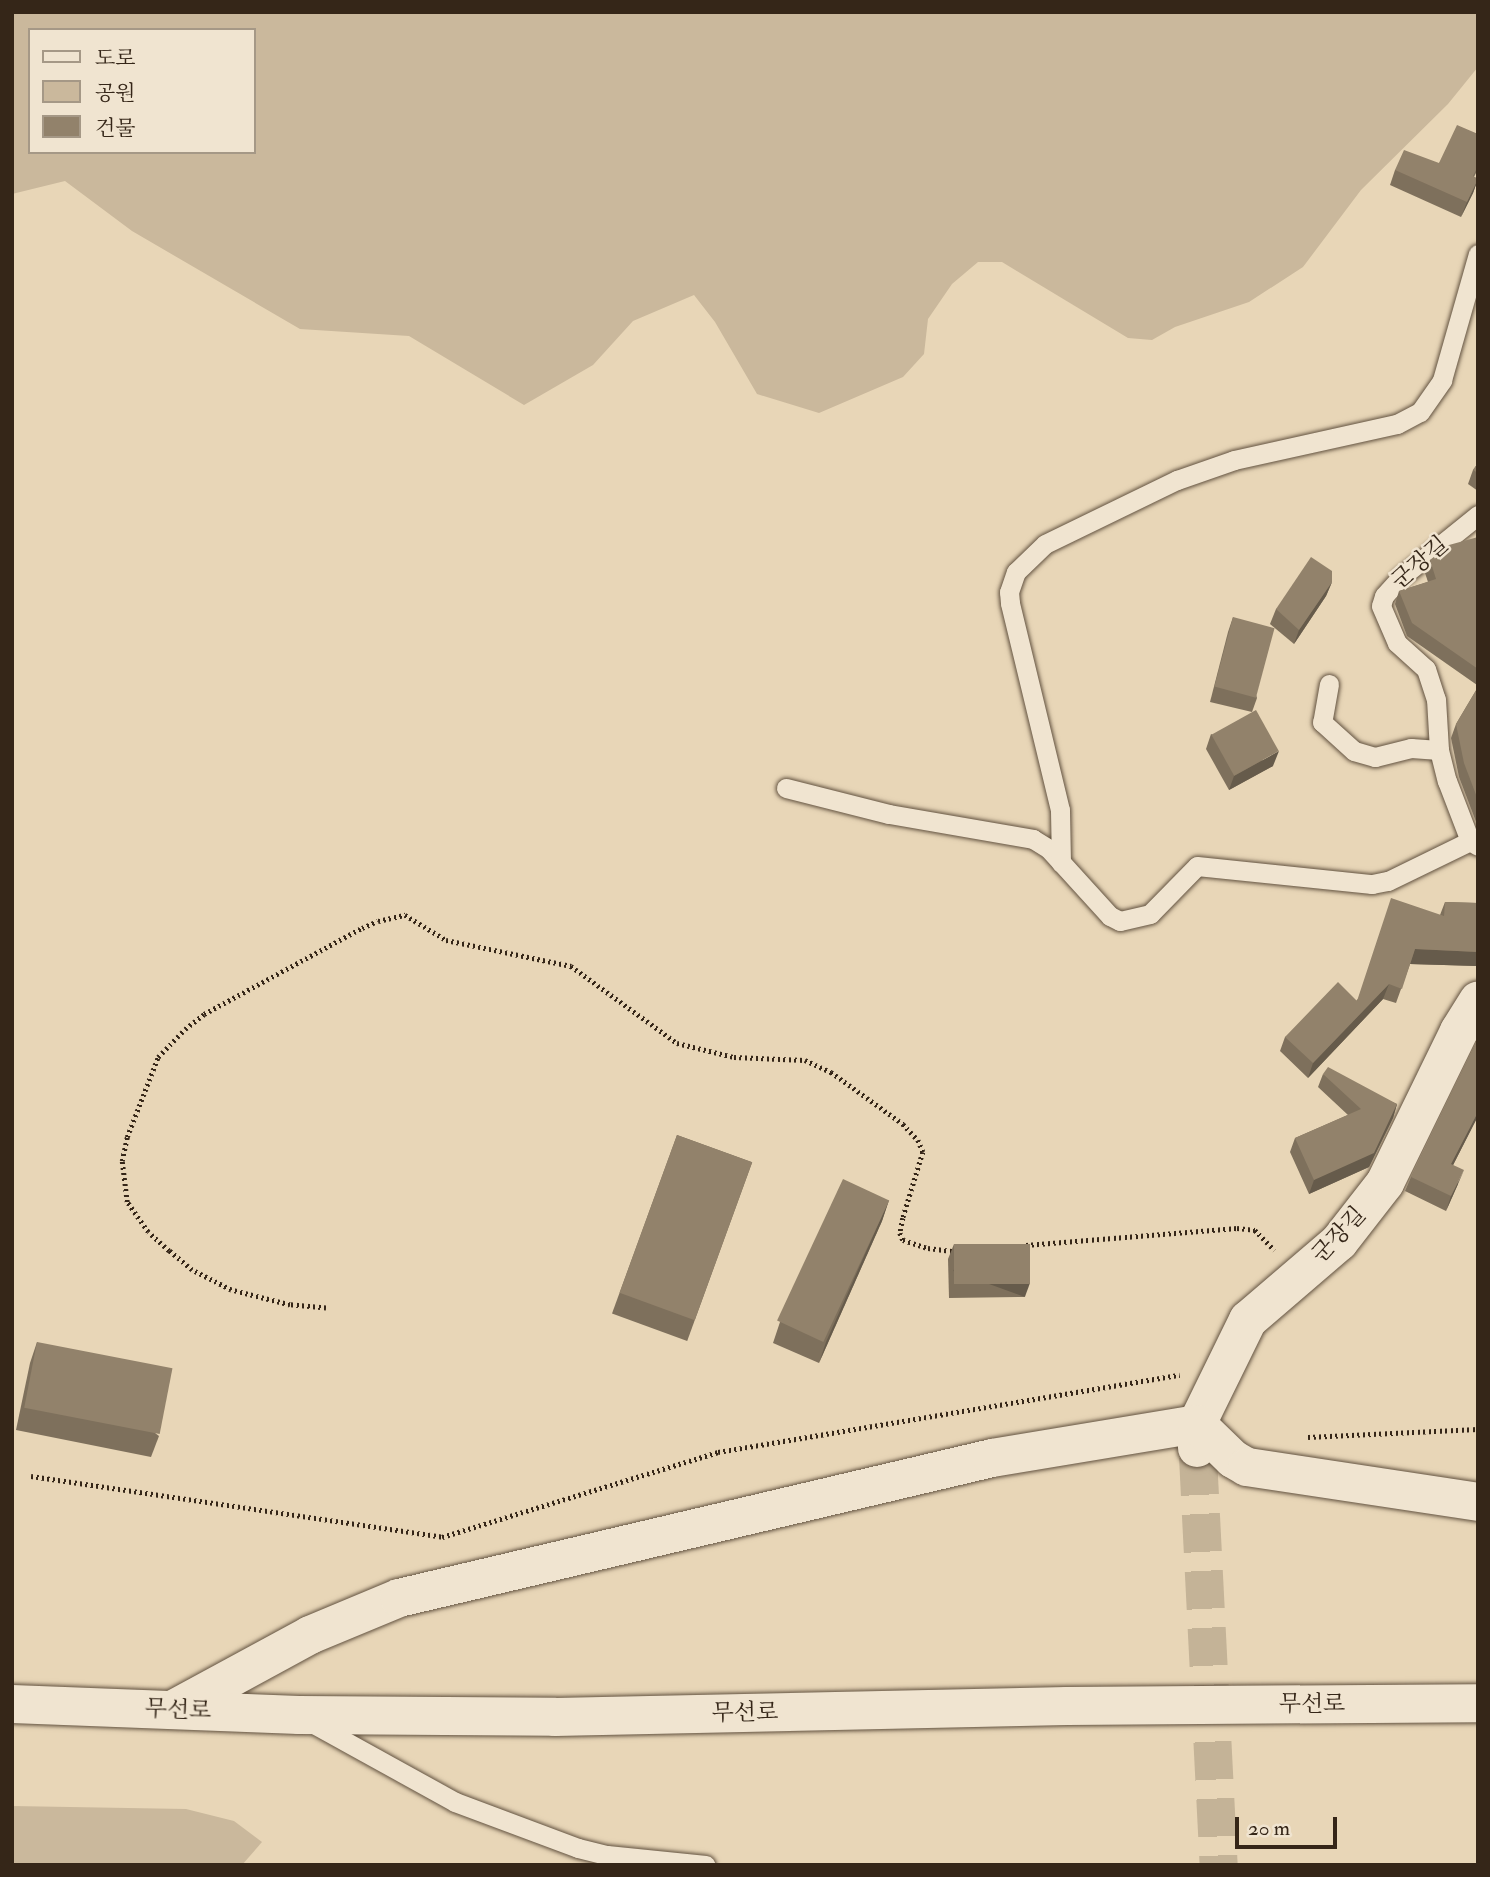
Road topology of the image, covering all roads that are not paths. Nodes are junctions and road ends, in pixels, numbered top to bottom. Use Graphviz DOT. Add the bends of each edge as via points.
graph roads {
  1 [pos="1478,254"];
  2 [pos="1478,515"];
  3 [pos="1329,684"];
  4 [pos="1439,750"];
  5 [pos="786,788"];
  6 [pos="1474,843"];
  7 [pos="1061,863"];
  8 [pos="1478,1001"];
  9 [pos="1197,1440"];
  10 [pos="1478,1502"];
  11 [pos="1478,1703"];
  12 [pos="12,1704"];
  13 [pos="172,1710"];
  14 [pos="299,1715"];
  15 [pos="705,1865"];
  1 -- 7 [label="lane" via="1441,380 1420,412 1397,424 1234,460 1177,480 1045,544 1016,572 1010,603 1060,810"];
  2 -- 4 [label="lane, 군장길" via="1401,577 1381,606 1397,643 1426,669 1436,699"];
  3 -- 4 [label="lane" via="1322,722 1354,751 1375,757 1411,748"];
  4 -- 6 [label="lane, 군장길"];
  5 -- 7 [label="lane" via="889,814 1033,839"];
  6 -- 7 [label="lane" via="1372,884 1197,866 1150,914 1128,920 1110,916"];
  8 -- 9 [label="street, 군장길" via="1385,1183 1339,1242 1248,1320 1223,1369"];
  9 -- 10 [label="street" via="1247,1467"];
  9 -- 13 [label="street" via="992,1458 399,1598 310,1635"];
  11 -- 14 [label="street, 무선로" via="555,1717"];
  12 -- 13 [label="street, 무선로"];
  13 -- 14 [label="street, 무선로"];
  14 -- 15 [label="lane" via="482,1814 607,1855"];
}
